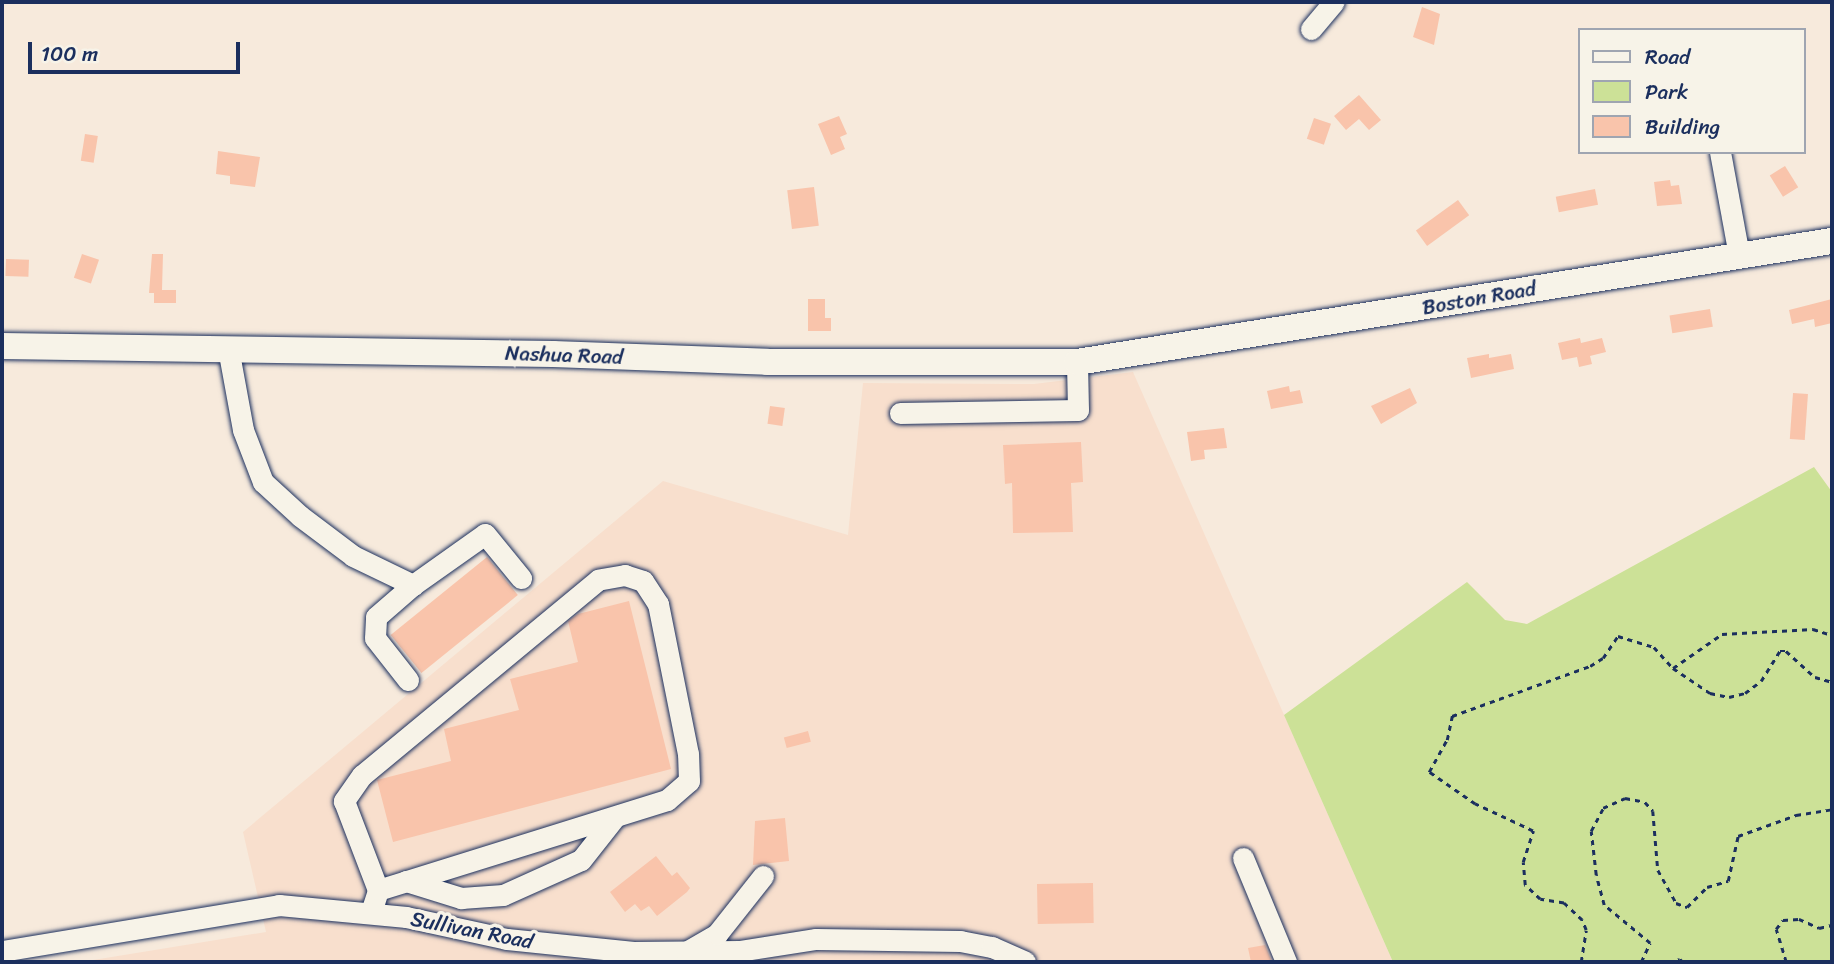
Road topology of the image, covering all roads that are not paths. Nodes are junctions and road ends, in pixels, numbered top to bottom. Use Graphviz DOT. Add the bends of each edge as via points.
graph roads {
  1 [pos="1334,2"];
  2 [pos="1311,29"];
  3 [pos="1720,154"];
  4 [pos="1832,241"];
  5 [pos="1739,256"];
  6 [pos="2,346"];
  7 [pos="228,348"];
  8 [pos="1126,356"];
  9 [pos="1077,362"];
  10 [pos="900,413"];
  11 [pos="522,578"];
  12 [pos="413,585"];
  13 [pos="408,680"];
  14 [pos="615,817"];
  15 [pos="1243,858"];
  16 [pos="763,876"];
  17 [pos="406,881"];
  18 [pos="378,890"];
  19 [pos="371,912"];
  20 [pos="2,951"];
  21 [pos="74,952"];
  22 [pos="41,954"];
  23 [pos="695,956"];
  24 [pos="1025,962"];
  25 [pos="1286,962"];
  1 -- 2 [label="street"];
  3 -- 5 [label="street"];
  4 -- 5 [label="main road, Boston Road"];
  5 -- 8 [label="main road, Boston Road"];
  6 -- 7 [label="main road, Nashua Road"];
  7 -- 9 [label="main road, Nashua Road" via="767,362"];
  7 -- 12 [label="street" via="243,430 263,482 354,556"];
  8 -- 9 [label="main road, Nashua Road"];
  9 -- 10 [label="street" via="1078,410"];
  11 -- 12 [label="street" via="485,534"];
  12 -- 13 [label="street" via="376,617 375,638"];
  14 -- 17 [label="street"];
  14 -- 17 [label="street" via="580,860 503,895 461,898"];
  14 -- 18 [label="street" via="667,800 689,781 688,754 658,604 643,581 625,575 598,580 362,775 344,801"];
  15 -- 25 [label="street"];
  16 -- 23 [label="street"];
  17 -- 18 [label="street"];
  18 -- 19 [label="street"];
  19 -- 21 [label="street, Sullivan Road" via="279,905 170,921"];
  19 -- 23 [label="street, Sullivan Road" via="507,939"];
  20 -- 22 [label="street, Sullivan Road"];
  21 -- 22 [label="street, Sullivan Road"];
  23 -- 24 [label="street, Sullivan Road" via="816,939 960,941 992,947"];
}
